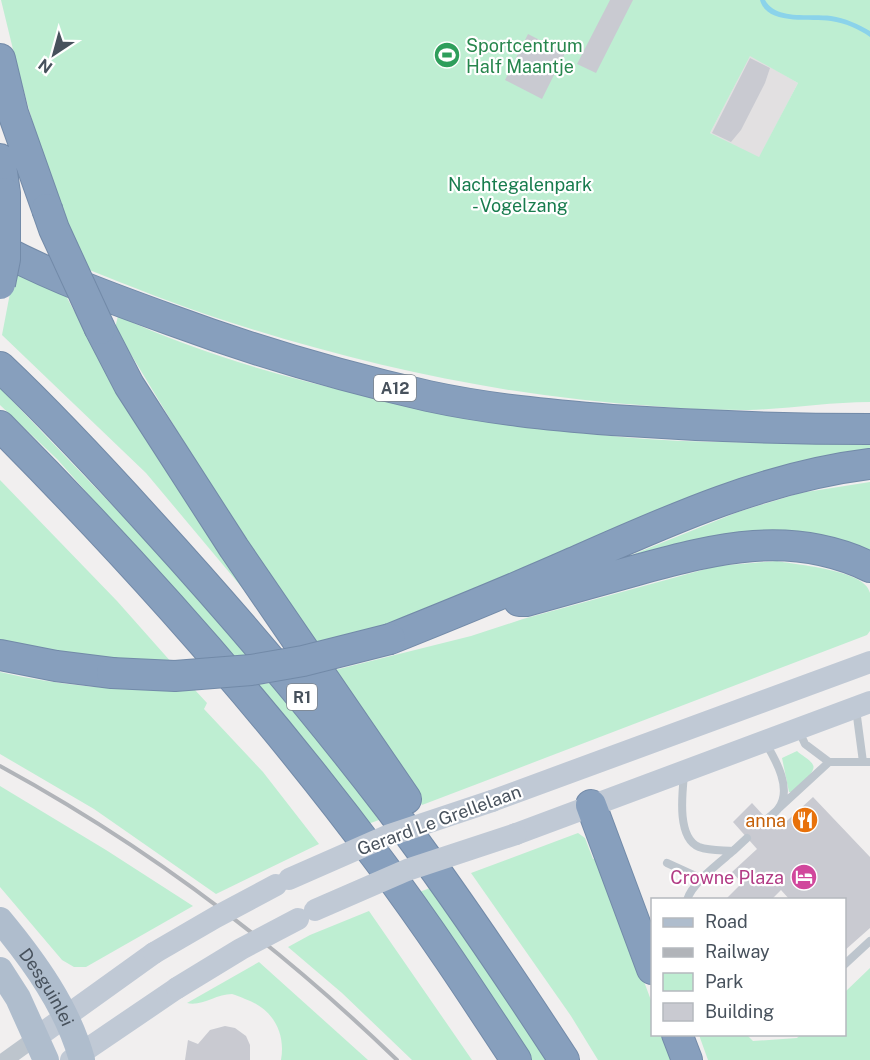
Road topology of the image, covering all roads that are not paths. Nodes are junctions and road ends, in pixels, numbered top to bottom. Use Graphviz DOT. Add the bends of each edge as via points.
graph roads {
  1 [pos="0,58"];
  2 [pos="0,159"];
  3 [pos="0,249"];
  4 [pos="0,284"];
  5 [pos="0,367"];
  6 [pos="0,426"];
  7 [pos="870,429"];
  8 [pos="0,453"];
  9 [pos="870,464"];
  10 [pos="54,480"];
  11 [pos="865,567"];
  12 [pos="480,603"];
  13 [pos="0,655"];
  14 [pos="870,662"];
  15 [pos="863,705"];
  16 [pos="798,729"];
  17 [pos="765,741"];
  18 [pos="830,762"];
  19 [pos="867,762"];
  20 [pos="577,770"];
  21 [pos="684,771"];
  22 [pos="591,805"];
  23 [pos="779,808"];
  24 [pos="767,819"];
  25 [pos="747,838"];
  26 [pos="733,851"];
  27 [pos="667,863"];
  28 [pos="702,879"];
  29 [pos="687,898"];
  30 [pos="0,920"];
  31 [pos="870,941"];
  32 [pos="846,963"];
  33 [pos="651,966"];
  34 [pos="0,970"];
  35 [pos="66,1016"];
  36 [pos="677,1036"];
  37 [pos="41,1048"];
  38 [pos="78,1058"];
  39 [pos="5,1060"];
  40 [pos="516,1060"];
  41 [pos="564,1060"];
  42 [pos="583,1060"];
  43 [pos="687,1060"];
  1 -- 42 [label="highway, bridge" via="13,113 47,209 129,385 234,548"];
  2 -- 4 [label="highway, bridge" via="5,193"];
  3 -- 7 [label="highway, A12" via="37,268 222,339 326,371 430,396 547,415"];
  5 -- 41 [label="highway, R1" via="209,588 315,713 390,808"];
  6 -- 10 [label="highway, R1"];
  8 -- 10 [label="highway"];
  9 -- 12 [label="highway" via="762,487 709,504"];
  10 -- 40 [label="highway, R1" via="164,597 285,740 380,862"];
  11 -- 12 [label="highway" via="826,550 742,545 526,601"];
  12 -- 13 [label="highway, bridge" via="390,639 251,670 175,676 112,673"];
  14 -- 20 [label="street, Gerard Le Grellelaan"];
  15 -- 16 [label="street, Gerard Le Grellelaan"];
  15 -- 19 [label="lane"];
  16 -- 17 [label="street, Gerard Le Grellelaan"];
  16 -- 18 [label="lane" via="805,744"];
  17 -- 21 [label="street, Gerard Le Grellelaan"];
  17 -- 23 [label="lane" via="785,787"];
  18 -- 19 [label="lane"];
  18 -- 23 [label="lane"];
  20 -- 22 [label="street"];
  20 -- 35 [label="street, Gerard Le Grellelaan, bridge" via="387,836 289,879 154,953"];
  21 -- 22 [label="street, Gerard Le Grellelaan"];
  21 -- 26 [label="lane" via="682,809 686,836 697,846"];
  22 -- 33 [label="highway"];
  22 -- 38 [label="street, Gerard Le Grellelaan, bridge" via="407,870 315,910 177,988"];
  23 -- 24 [label="lane"];
  25 -- 26 [label="lane"];
  26 -- 28 [label="lane"];
  27 -- 28 [label="lane"];
  28 -- 29 [label="lane"];
  30 -- 35 [label="main road, Desguinlei"];
  31 -- 32 [label="lane"];
  34 -- 37 [label="main road, Desguinlei"];
  35 -- 37 [label="street, Gerard Le Grellelaan"];
  35 -- 38 [label="main road, Desguinlei"];
  36 -- 43 [label="highway"];
  37 -- 39 [label="street"];
}
